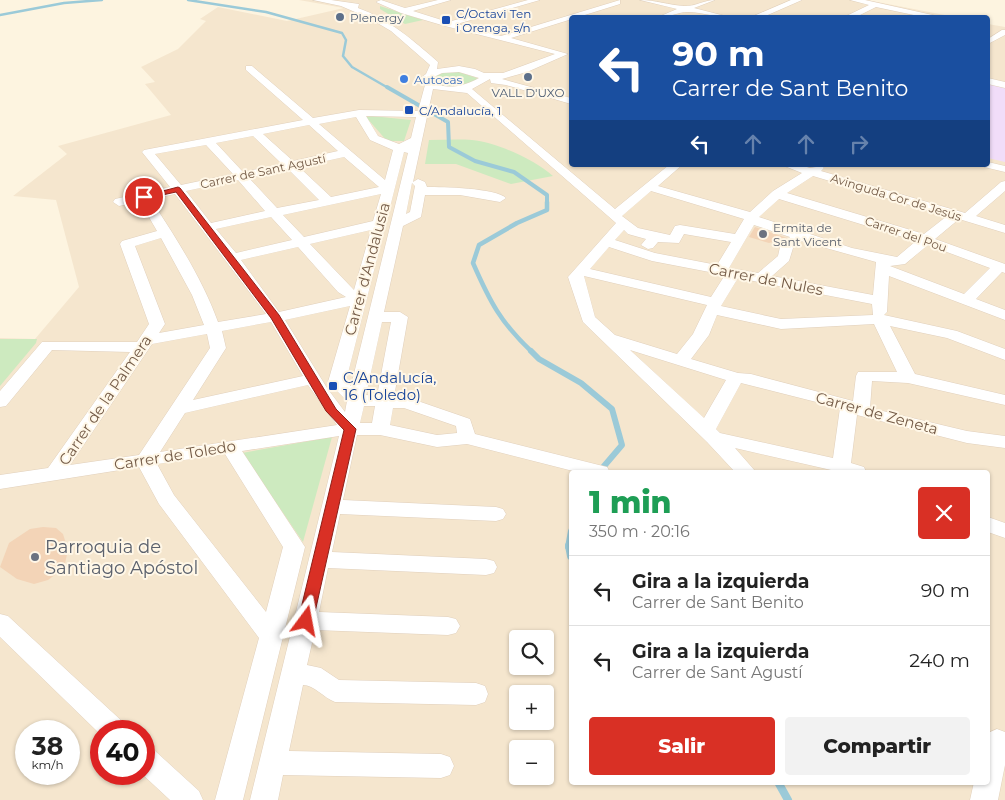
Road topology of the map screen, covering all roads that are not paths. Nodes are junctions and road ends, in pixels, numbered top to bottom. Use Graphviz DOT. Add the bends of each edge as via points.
graph roads {
  1 [pos="318,0"];
  2 [pos="447,0"];
  3 [pos="536,0"];
  4 [pos="608,0"];
  5 [pos="644,0"];
  6 [pos="711,0"];
  7 [pos="798,0"];
  8 [pos="844,0"];
  9 [pos="854,0"];
  10 [pos="331,1"];
  11 [pos="617,2"];
  12 [pos="375,3"];
  13 [pos="626,4"];
  14 [pos="345,6"];
  15 [pos="635,6"];
  16 [pos="873,6"];
  17 [pos="686,9"];
  18 [pos="404,11"];
  19 [pos="672,14"];
  20 [pos="575,15"];
  21 [pos="669,15"];
  22 [pos="676,15"];
  23 [pos="715,15"];
  24 [pos="760,15"];
  25 [pos="853,15"];
  26 [pos="917,15"];
  27 [pos="927,15"];
  28 [pos="569,17"];
  29 [pos="450,24"];
  30 [pos="1000,30"];
  31 [pos="502,38"];
  32 [pos="990,40"];
  33 [pos="566,53"];
  34 [pos="249,68"];
  35 [pos="456,70"];
  36 [pos="990,71"];
  37 [pos="430,74"];
  38 [pos="1005,75"];
  39 [pos="483,78"];
  40 [pos="505,80"];
  41 [pos="990,81"];
  42 [pos="428,85"];
  43 [pos="1005,85"];
  44 [pos="468,88"];
  45 [pos="447,89"];
  46 [pos="426,99"];
  47 [pos="569,101"];
  48 [pos="359,113"];
  49 [pos="422,114"];
  50 [pos="312,122"];
  51 [pos="255,132"];
  52 [pos="209,141"];
  53 [pos="415,145"];
  54 [pos="399,148"];
  55 [pos="347,153"];
  56 [pos="290,165"];
  57 [pos="990,165"];
  58 [pos="674,167"];
  59 [pos="795,167"];
  60 [pos="820,167"];
  61 [pos="1005,169"];
  62 [pos="812,172"];
  63 [pos="240,176"];
  64 [pos="408,177"];
  65 [pos="1005,184"];
  66 [pos="650,187"];
  67 [pos="178,189"];
  68 [pos="388,189"];
  69 [pos="420,191"];
  70 [pos="777,194"];
  71 [pos="500,198"];
  72 [pos="119,202"];
  73 [pos="329,202"];
  74 [pos="152,212"];
  75 [pos="274,213"];
  76 [pos="752,217"];
  77 [pos="962,217"];
  78 [pos="618,220"];
  79 [pos="379,224"];
  80 [pos="397,224"];
  81 [pos="216,225"];
  82 [pos="1005,229"];
  83 [pos="165,233"];
  84 [pos="800,235"];
  85 [pos="661,238"];
  86 [pos="739,239"];
  87 [pos="926,240"];
  88 [pos="300,242"];
  89 [pos="604,243"];
  90 [pos="647,255"];
  91 [pos="241,256"];
  92 [pos="883,264"];
  93 [pos="1002,268"];
  94 [pos="580,271"];
  95 [pos="728,271"];
  96 [pos="761,278"];
  97 [pos="359,299"];
  98 [pos="966,300"];
  99 [pos="880,301"];
  100 [pos="714,306"];
  101 [pos="1005,316"];
  102 [pos="276,317"];
  103 [pos="376,317"];
  104 [pos="879,319"];
  105 [pos="214,328"];
  106 [pos="608,337"];
  107 [pos="143,344"];
  108 [pos="1005,355"];
  109 [pos="366,360"];
  110 [pos="392,360"];
  111 [pos="680,362"];
  112 [pos="744,378"];
  113 [pos="908,378"];
  114 [pos="313,379"];
  115 [pos="361,382"];
  116 [pos="388,383"];
  117 [pos="356,400"];
  118 [pos="1005,400"];
  119 [pos="0,402"];
  120 [pos="385,402"];
  121 [pos="855,408"];
  122 [pos="178,409"];
  123 [pos="350,429"];
  124 [pos="380,429"];
  125 [pos="710,434"];
  126 [pos="467,438"];
  127 [pos="1005,442"];
  128 [pos="230,447"];
  129 [pos="145,460"];
  130 [pos="849,469"];
  131 [pos="592,470"];
  132 [pos="744,470"];
  133 [pos="55,473"];
  134 [pos="0,482"];
  135 [pos="332,508"];
  136 [pos="496,514"];
  137 [pos="990,525"];
  138 [pos="1005,531"];
  139 [pos="320,560"];
  140 [pos="486,568"];
  141 [pos="306,621"];
  142 [pos="0,623"];
  143 [pos="448,626"];
  144 [pos="271,636"];
  145 [pos="294,675"];
  146 [pos="476,694"];
  147 [pos="103,720"];
  148 [pos="996,741"];
  149 [pos="273,763"];
  150 [pos="441,766"];
  151 [pos="155,768"];
  152 [pos="990,770"];
  153 [pos="987,785"];
  154 [pos="188,800"];
  155 [pos="228,800"];
  156 [pos="264,800"];
  157 [pos="984,800"];
  1 -- 10 [label="street"];
  2 -- 18 [label="street"];
  3 -- 29 [label="street"];
  4 -- 11 [label="street"];
  5 -- 17 [label="street"];
  6 -- 17 [label="street"];
  7 -- 24 [label="street"];
  8 -- 16 [label="street"];
  9 -- 27 [label="street"];
  10 -- 14 [label="street"];
  11 -- 13 [label="street"];
  11 -- 20 [label="street"];
  12 -- 14 [label="street"];
  12 -- 18 [label="street"];
  12 -- 35 [label="street" via="377,13 401,26"];
  14 -- 37 [label="street" via="370,14 394,28 435,64"];
  15 -- 19 [label="street"];
  16 -- 25 [label="street"];
  16 -- 26 [label="street"];
  17 -- 19 [label="street"];
  17 -- 23 [label="street"];
  18 -- 29 [label="street"];
  19 -- 21 [label="street"];
  19 -- 22 [label="street"];
  28 -- 31 [label="street"];
  29 -- 31 [label="street"];
  30 -- 32 [label="street"];
  31 -- 33 [label="street"];
  33 -- 40 [label="street"];
  34 -- 50 [label="street"];
  35 -- 37 [label="street"];
  35 -- 39 [label="street" via="472,72"];
  36 -- 38 [label="street"];
  37 -- 42 [label="street, Carrer d'Andalusia" via="424,79"];
  39 -- 40 [label="street"];
  39 -- 44 [label="street"];
  40 -- 47 [label="street"];
  41 -- 43 [label="street"];
  42 -- 45 [label="street"];
  42 -- 46 [label="street, Carrer d'Andalusia"];
  44 -- 45 [label="street"];
  44 -- 78 [label="street"];
  45 -- 46 [label="street"];
  46 -- 49 [label="street, Carrer d'Andalusia"];
  48 -- 49 [label="street"];
  48 -- 50 [label="street"];
  48 -- 54 [label="street" via="374,138"];
  49 -- 53 [label="street, Carrer d'Andalusia"];
  50 -- 51 [label="street"];
  50 -- 55 [label="street"];
  51 -- 52 [label="street"];
  51 -- 56 [label="street"];
  52 -- 63 [label="street"];
  52 -- 67 [label="street" via="148,152"];
  53 -- 54 [label="street"];
  53 -- 64 [label="street, Carrer d'Andalusia"];
  54 -- 68 [label="street, Carrer d'Andalusia"];
  55 -- 56 [label="street, Carrer de Sant Agustí"];
  55 -- 68 [label="street"];
  56 -- 63 [label="street, Carrer de Sant Agustí"];
  56 -- 73 [label="street"];
  57 -- 61 [label="street"];
  58 -- 66 [label="street"];
  59 -- 62 [label="street, Avinguda Cor de Jesús"];
  60 -- 62 [label="street"];
  62 -- 70 [label="street"];
  62 -- 77 [label="street, Avinguda Cor de Jesús"];
  63 -- 67 [label="street, Carrer de Sant Agustí"];
  63 -- 75 [label="street"];
  64 -- 69 [label="street" via="421,185"];
  64 -- 80 [label="street, Carrer d'Andalusia"];
  65 -- 77 [label="street"];
  66 -- 76 [label="street"];
  66 -- 78 [label="street"];
  67 -- 72 [label="street, Carrer de Sant Agustí"];
  67 -- 102 [label="street"];
  68 -- 73 [label="street"];
  68 -- 79 [label="street, Carrer d'Andalusia"];
  69 -- 71 [label="street" via="460,191"];
  69 -- 80 [label="street, Carrer d'Andalusia" via="416,214"];
  70 -- 76 [label="street"];
  70 -- 87 [label="street, Carrer del Pou"];
  73 -- 75 [label="street"];
  74 -- 83 [label="street"];
  75 -- 81 [label="street"];
  75 -- 88 [label="street"];
  76 -- 84 [label="street"];
  76 -- 86 [label="street"];
  77 -- 82 [label="street, Avinguda Cor de Jesús"];
  77 -- 87 [label="street"];
  78 -- 85 [label="street" via="633,231"];
  78 -- 89 [label="street"];
  79 -- 88 [label="street"];
  79 -- 97 [label="street, Carrer d'Andalusia"];
  80 -- 103 [label="street, Carrer d'Andalusia"];
  83 -- 105 [label="street"];
  83 -- 107 [label="street, Carrer de la Palmera" via="127,244 157,324"];
  84 -- 92 [label="street"];
  84 -- 96 [label="street" via="787,247 784,258"];
  85 -- 86 [label="street" via="674,240 680,228"];
  85 -- 90 [label="street"];
  86 -- 95 [label="street"];
  87 -- 92 [label="street" via="900,261"];
  87 -- 93 [label="street, Carrer del Pou"];
  88 -- 91 [label="street"];
  88 -- 97 [label="street" via="343,289"];
  89 -- 90 [label="street, Carrer de Nules"];
  89 -- 94 [label="street"];
  90 -- 95 [label="street, Carrer de Nules"];
  92 -- 98 [label="street"];
  92 -- 99 [label="street"];
  93 -- 98 [label="street"];
  94 -- 100 [label="street"];
  94 -- 106 [label="street" via="575,277 588,319"];
  95 -- 96 [label="street, Carrer de Nules"];
  95 -- 100 [label="street"];
  96 -- 99 [label="street, Carrer de Nules"];
  97 -- 102 [label="street"];
  97 -- 117 [label="street, Carrer d'Andalusia" via="337,382"];
  98 -- 101 [label="street"];
  99 -- 104 [label="street"];
  100 -- 104 [label="street" via="781,324"];
  100 -- 111 [label="street" via="701,335"];
  102 -- 105 [label="street"];
  102 -- 114 [label="street"];
  103 -- 109 [label="street, Carrer d'Andalusia"];
  103 -- 110 [label="street, Carrer d'Andalusia" via="400,317"];
  104 -- 108 [label="street" via="951,334"];
  104 -- 113 [label="street"];
  105 -- 107 [label="street"];
  105 -- 122 [label="street" via="218,348"];
  106 -- 111 [label="street, Carrer de Zeneta"];
  106 -- 125 [label="street"];
  107 -- 119 [label="street" via="48,345"];
  107 -- 133 [label="street, Carrer de la Palmera"];
  109 -- 110 [label="street"];
  109 -- 115 [label="street, Carrer d'Andalusia"];
  110 -- 116 [label="street, Carrer d'Andalusia"];
  111 -- 112 [label="street, Carrer de Zeneta"];
  112 -- 121 [label="street, Carrer de Zeneta"];
  112 -- 125 [label="street"];
  113 -- 118 [label="street"];
  113 -- 121 [label="street" via="864,376"];
  114 -- 122 [label="street"];
  114 -- 123 [label="street" via="332,411"];
  115 -- 116 [label="street"];
  115 -- 117 [label="street, Carrer d'Andalusia"];
  116 -- 120 [label="street, Carrer d'Andalusia"];
  117 -- 120 [label="street"];
  117 -- 123 [label="street, Carrer d'Andalusia"];
  120 -- 124 [label="street, Carrer d'Andalusia"];
  120 -- 126 [label="street" via="406,403 464,423"];
  121 -- 127 [label="street, Carrer de Zeneta" via="967,436"];
  121 -- 130 [label="street"];
  122 -- 129 [label="street"];
  123 -- 124 [label="street"];
  123 -- 128 [label="street, Carrer de Toledo"];
  123 -- 135 [label="street, Carrer d'Andalusia"];
  124 -- 126 [label="street" via="437,441"];
  125 -- 130 [label="street"];
  125 -- 132 [label="street"];
  126 -- 131 [label="street"];
  128 -- 129 [label="street, Carrer de Toledo"];
  128 -- 144 [label="street" via="294,547"];
  129 -- 133 [label="street, Carrer de Toledo"];
  129 -- 144 [label="street" via="166,499"];
  133 -- 134 [label="street, Carrer de Toledo"];
  135 -- 136 [label="street"];
  135 -- 139 [label="street, Carrer d'Andalusia"];
  137 -- 138 [label="street"];
  139 -- 140 [label="street"];
  139 -- 141 [label="street, Carrer d'Andalusia"];
  141 -- 143 [label="street"];
  141 -- 145 [label="street, Carrer d'Andalusia"];
  142 -- 147 [label="street"];
  144 -- 155 [label="street"];
  145 -- 146 [label="street" via="312,675 335,691"];
  145 -- 149 [label="street, Carrer d'Andalusia"];
  148 -- 152 [label="street"];
  149 -- 150 [label="street"];
  149 -- 156 [label="street, Carrer d'Andalusia"];
  151 -- 154 [label="street"];
  153 -- 157 [label="street"];
}
